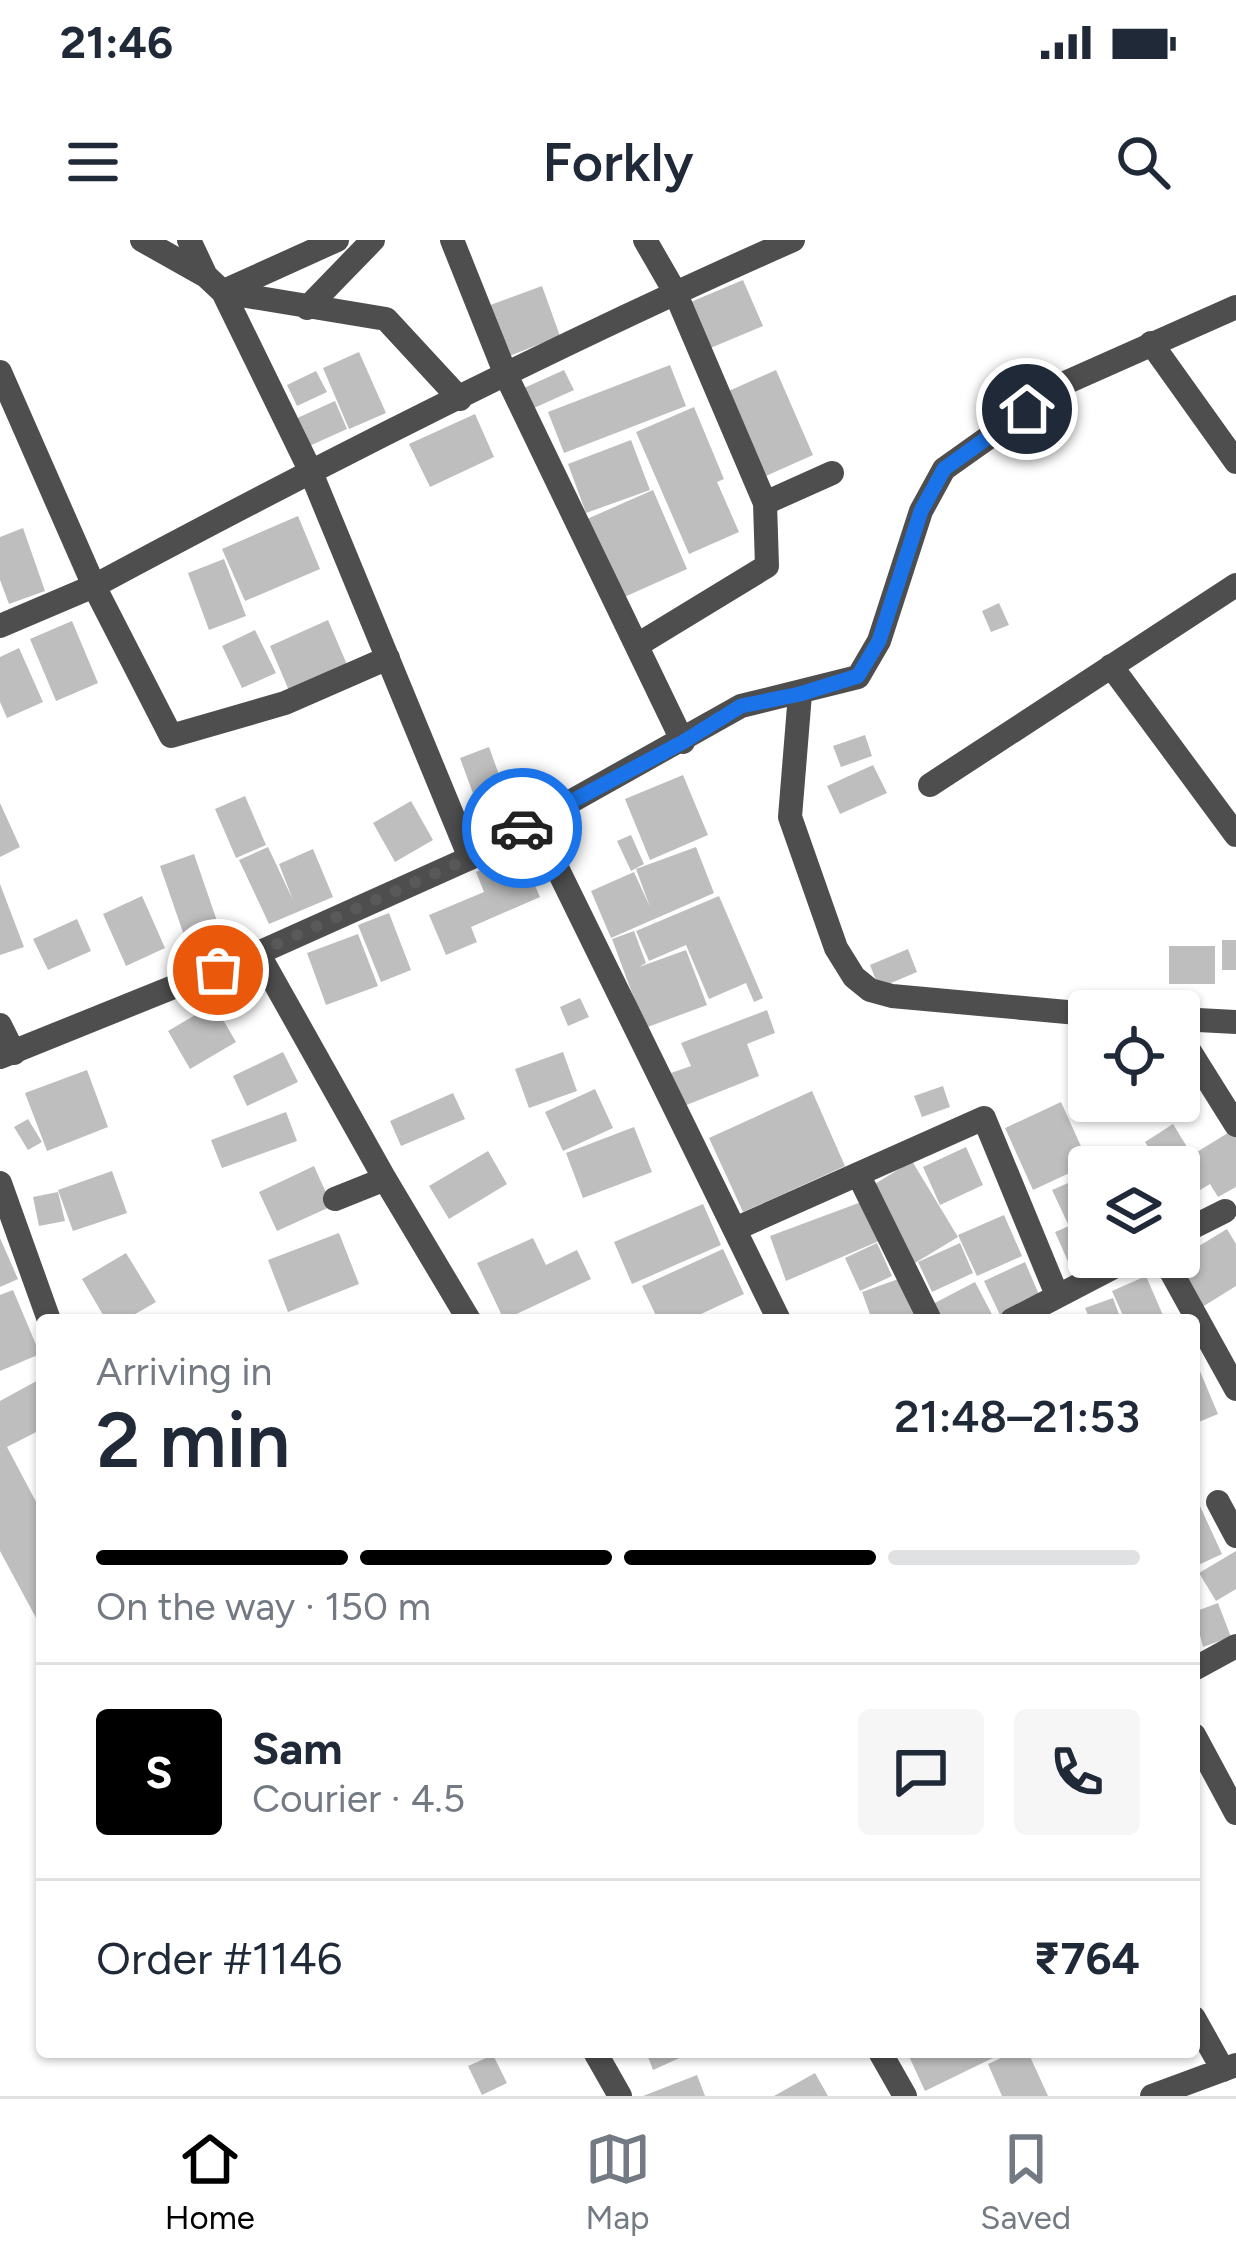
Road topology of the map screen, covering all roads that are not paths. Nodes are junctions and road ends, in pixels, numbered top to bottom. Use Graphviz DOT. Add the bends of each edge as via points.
graph roads {
  1 [pos="142,240"];
  2 [pos="189,240"];
  3 [pos="337,240"];
  4 [pos="373,240"];
  5 [pos="452,240"];
  6 [pos="645,240"];
  7 [pos="793,240"];
  8 [pos="214,284"];
  9 [pos="675,292"];
  10 [pos="1236,307"];
  11 [pos="307,308"];
  12 [pos="1151,343"];
  13 [pos="0,372"];
  14 [pos="506,376"];
  15 [pos="460,399"];
  16 [pos="1236,462"];
  17 [pos="310,470"];
  18 [pos="832,473"];
  19 [pos="765,502"];
  20 [pos="1236,585"];
  21 [pos="94,586"];
  22 [pos="0,626"];
  23 [pos="639,644"];
  24 [pos="388,658"];
  25 [pos="1111,666"];
  26 [pos="800,694"];
  27 [pos="683,742"];
  28 [pos="930,785"];
  29 [pos="534,821"];
  30 [pos="1236,835"];
  31 [pos="470,858"];
  32 [pos="258,953"];
  33 [pos="1068,1012"];
  34 [pos="1200,1020"];
  35 [pos="1236,1022"];
  36 [pos="0,1025"];
  37 [pos="7,1055"];
  38 [pos="1200,1068"];
  39 [pos="1236,1125"];
  40 [pos="858,1174"];
  41 [pos="385,1179"];
  42 [pos="0,1186"];
  43 [pos="335,1199"];
  44 [pos="1225,1211"];
  45 [pos="1200,1224"];
  46 [pos="735,1229"];
  47 [pos="1090,1278"];
  48 [pos="1174,1278"];
  49 [pos="1057,1294"];
  50 [pos="47,1314"];
  51 [pos="465,1314"];
  52 [pos="776,1314"];
  53 [pos="927,1314"];
  54 [pos="1022,1314"];
  55 [pos="1194,1314"];
  56 [pos="1200,1325"];
  57 [pos="1236,1389"];
  58 [pos="1218,1502"];
  59 [pos="1236,1536"];
  60 [pos="1236,1646"];
  61 [pos="1200,1666"];
  62 [pos="1200,1746"];
  63 [pos="1236,1813"];
  64 [pos="1200,2027"];
  65 [pos="598,2058"];
  66 [pos="883,2058"];
  67 [pos="1229,2068"];
  68 [pos="620,2096"];
  69 [pos="905,2096"];
  70 [pos="1152,2096"];
  1 -- 8 [label="street"];
  2 -- 8 [label="street"];
  3 -- 8 [label="street"];
  4 -- 11 [label="street"];
  5 -- 14 [label="street"];
  6 -- 9 [label="street"];
  7 -- 9 [label="street"];
  8 -- 11 [label="street"];
  8 -- 17 [label="street"];
  9 -- 14 [label="street"];
  9 -- 19 [label="street"];
  10 -- 12 [label="street"];
  11 -- 15 [label="street" via="386,319"];
  12 -- 16 [label="street"];
  12 -- 26 [label="street" via="1065,383 944,469 858,676"];
  13 -- 21 [label="street"];
  14 -- 15 [label="street"];
  14 -- 23 [label="street"];
  15 -- 17 [label="street"];
  17 -- 21 [label="street"];
  17 -- 24 [label="street"];
  18 -- 19 [label="street"];
  19 -- 23 [label="street" via="767,566"];
  20 -- 25 [label="street"];
  21 -- 22 [label="street"];
  21 -- 24 [label="street" via="171,736 285,703"];
  23 -- 27 [label="street"];
  24 -- 31 [label="street"];
  25 -- 28 [label="street"];
  25 -- 30 [label="street"];
  26 -- 27 [label="street" via="741,706"];
  26 -- 33 [label="street" via="790,818 854,977 892,996"];
  27 -- 29 [label="street"];
  29 -- 31 [label="street"];
  29 -- 46 [label="street"];
  31 -- 32 [label="street"];
  32 -- 37 [label="street"];
  32 -- 41 [label="street"];
  34 -- 35 [label="street"];
  36 -- 37 [label="street"];
  38 -- 39 [label="street"];
  40 -- 46 [label="street"];
  40 -- 49 [label="street" via="984,1118"];
  40 -- 53 [label="street"];
  41 -- 43 [label="street"];
  41 -- 51 [label="street"];
  42 -- 50 [label="street"];
  44 -- 45 [label="street"];
  46 -- 52 [label="street"];
  47 -- 49 [label="street"];
  48 -- 55 [label="street"];
  49 -- 54 [label="street"];
  56 -- 57 [label="street"];
  58 -- 59 [label="street"];
  60 -- 61 [label="street"];
  62 -- 63 [label="street"];
  64 -- 67 [label="street"];
  65 -- 68 [label="street"];
  66 -- 69 [label="street"];
  67 -- 70 [label="street"];
}
